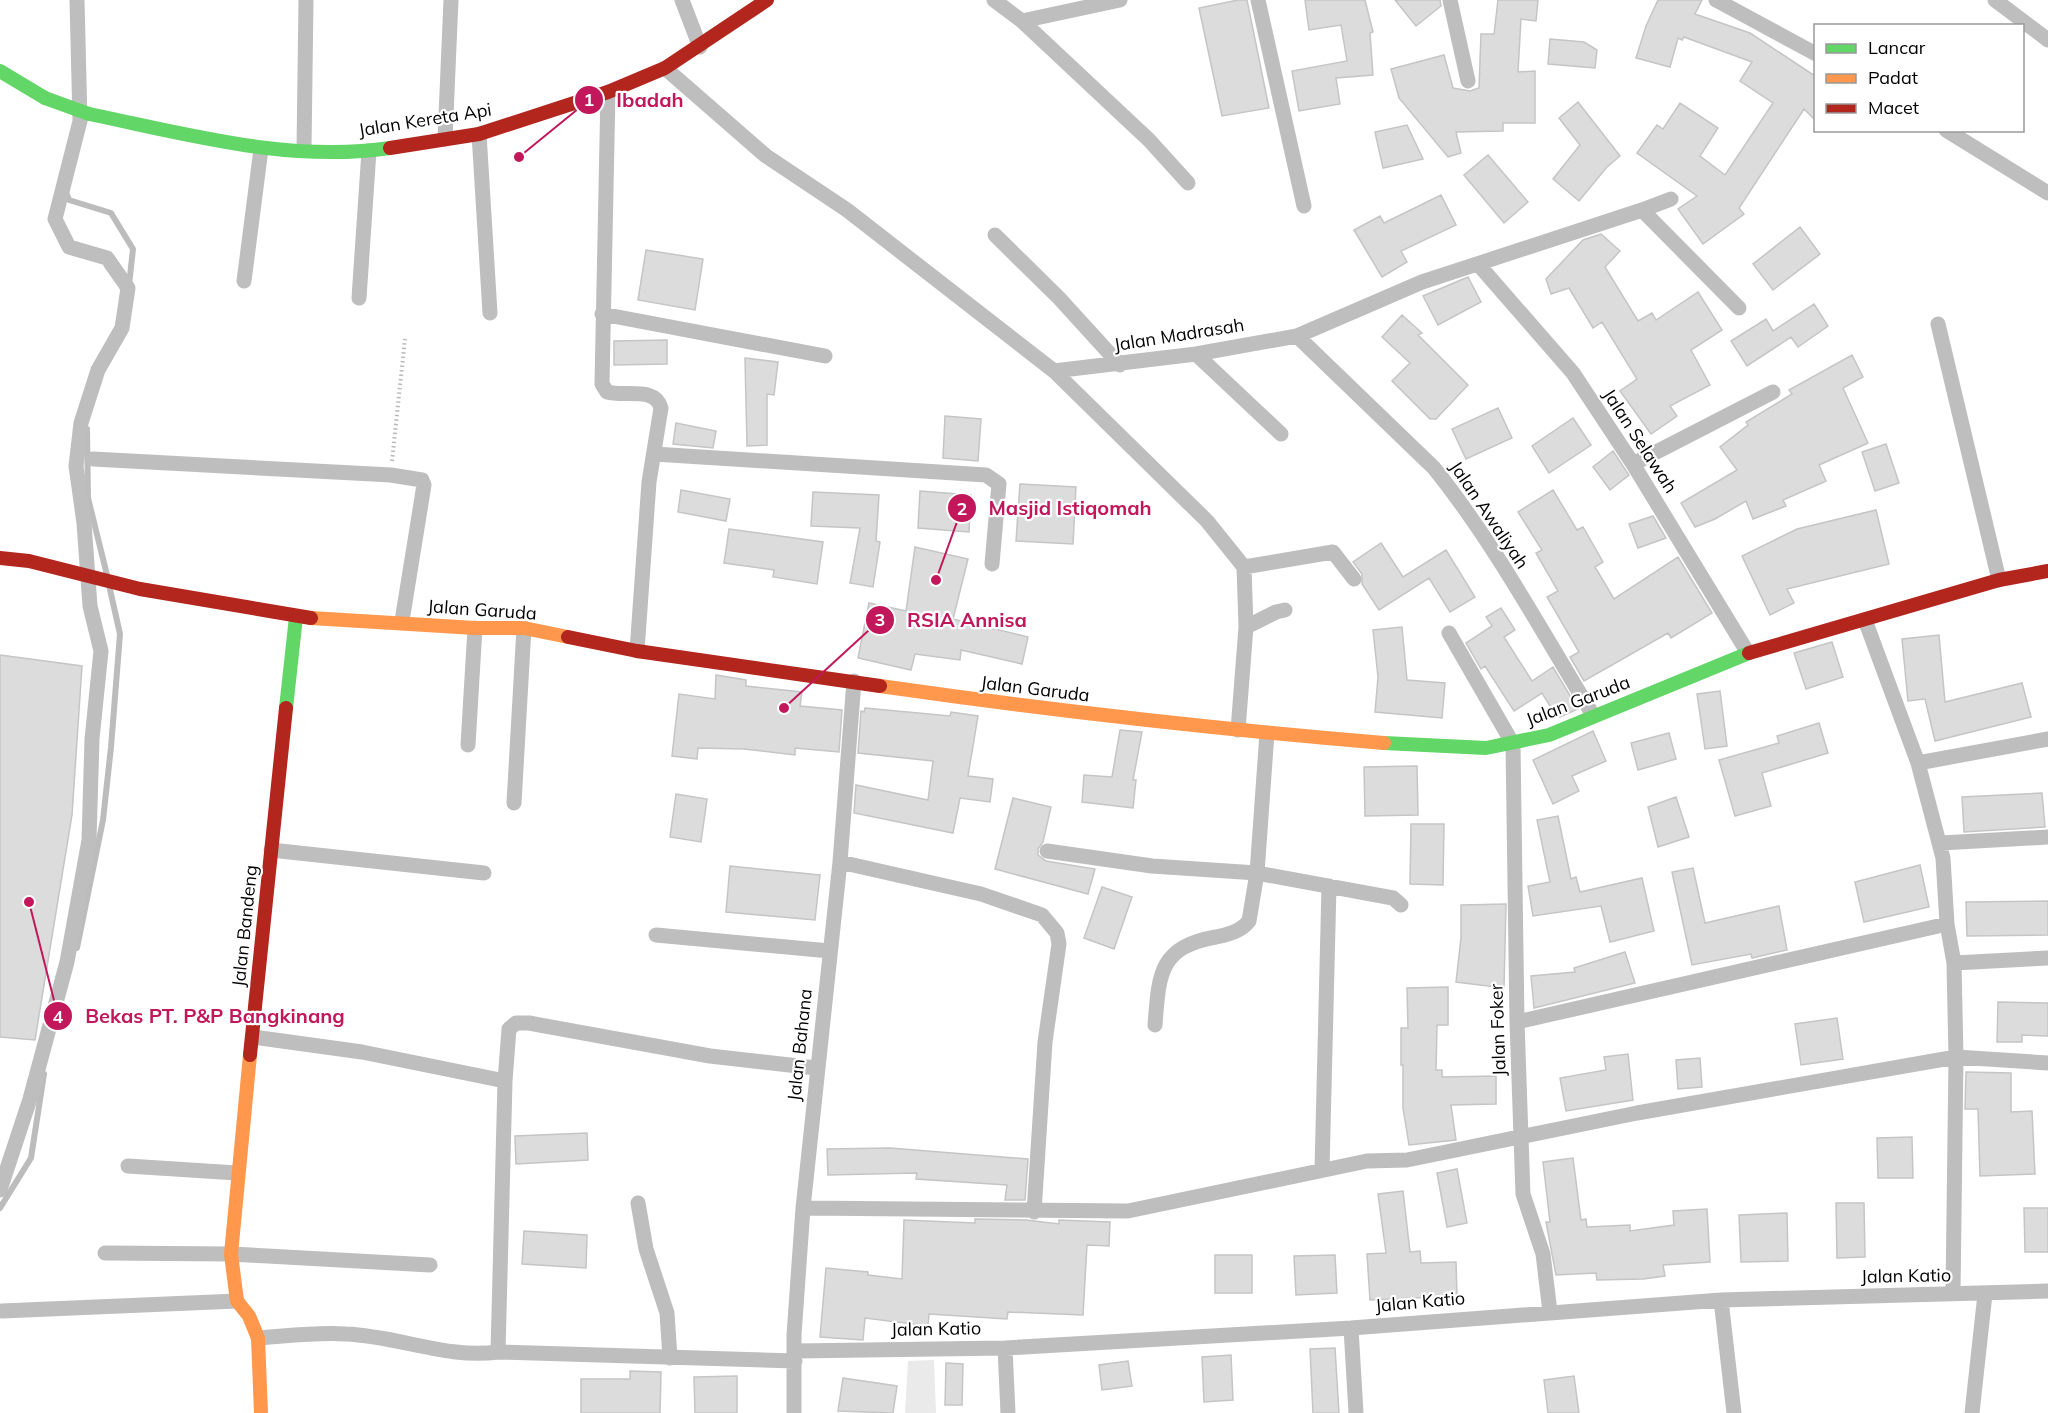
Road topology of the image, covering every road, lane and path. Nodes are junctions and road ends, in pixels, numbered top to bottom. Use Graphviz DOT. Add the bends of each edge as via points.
graph roads {
  1 [pos="77,0"];
  2 [pos="306,0"];
  3 [pos="451,0"];
  4 [pos="682,0"];
  5 [pos="767,0"];
  6 [pos="994,0"];
  7 [pos="1120,0"];
  8 [pos="1258,0"];
  9 [pos="1450,0"];
  10 [pos="1716,0"];
  11 [pos="1995,0"];
  12 [pos="1022,21"];
  13 [pos="2048,40"];
  14 [pos="700,47"];
  15 [pos="1814,53"];
  16 [pos="665,68"];
  17 [pos="0,71"];
  18 [pos="1467,81"];
  19 [pos="608,92"];
  20 [pos="1949,132"];
  21 [pos="479,134"];
  22 [pos="445,139"];
  23 [pos="261,149"];
  24 [pos="304,149"];
  25 [pos="369,151"];
  26 [pos="1188,183"];
  27 [pos="2048,193"];
  28 [pos="1671,199"];
  29 [pos="1305,206"];
  30 [pos="1642,210"];
  31 [pos="995,235"];
  32 [pos="1478,264"];
  33 [pos="244,281"];
  34 [pos="359,298"];
  35 [pos="1739,308"];
  36 [pos="490,313"];
  37 [pos="602,314"];
  38 [pos="1938,324"];
  39 [pos="1297,336"];
  40 [pos="405,339"];
  41 [pos="1196,354"];
  42 [pos="825,356"];
  43 [pos="1120,365"];
  44 [pos="1054,371"];
  45 [pos="1773,392"];
  46 [pos="1281,434"];
  47 [pos="654,454"];
  48 [pos="93,459"];
  49 [pos="1633,464"];
  50 [pos="391,476"];
  51 [pos="0,558"];
  52 [pos="992,564"];
  53 [pos="1244,567"];
  54 [pos="2048,571"];
  55 [pos="91,576"];
  56 [pos="1353,579"];
  57 [pos="1999,580"];
  58 [pos="1285,610"];
  59 [pos="296,617"];
  60 [pos="402,621"];
  61 [pos="1865,621"];
  62 [pos="1246,627"];
  63 [pos="475,628"];
  64 [pos="524,628"];
  65 [pos="1449,633"];
  66 [pos="637,651"];
  67 [pos="1748,653"];
  68 [pos="854,681"];
  69 [pos="1593,715"];
  70 [pos="1238,730"];
  71 [pos="1267,733"];
  72 [pos="2048,739"];
  73 [pos="1513,744"];
  74 [pos="468,745"];
  75 [pos="1918,763"];
  76 [pos="514,803"];
  77 [pos="2048,837"];
  78 [pos="1941,843"];
  79 [pos="271,850"];
  80 [pos="1047,851"];
  81 [pos="840,862"];
  82 [pos="484,873"];
  83 [pos="1257,873"];
  84 [pos="1329,886"];
  85 [pos="1401,905"];
  86 [pos="1947,924"];
  87 [pos="656,935"];
  88 [pos="830,951"];
  89 [pos="2048,958"];
  90 [pos="1954,963"];
  91 [pos="1517,1022"];
  92 [pos="1155,1025"];
  93 [pos="253,1037"];
  94 [pos="1956,1057"];
  95 [pos="2048,1063"];
  96 [pos="816,1068"];
  97 [pos="505,1081"];
  98 [pos="1521,1137"];
  99 [pos="128,1166"];
  100 [pos="1322,1170"];
  101 [pos="237,1173"];
  102 [pos="0,1190"];
  103 [pos="638,1203"];
  104 [pos="803,1208"];
  105 [pos="1034,1212"];
  106 [pos="105,1253"];
  107 [pos="231,1254"];
  108 [pos="430,1265"];
  109 [pos="2048,1291"];
  110 [pos="1953,1294"];
  111 [pos="1985,1294"];
  112 [pos="1721,1300"];
  113 [pos="237,1301"];
  114 [pos="2,1311"];
  115 [pos="1550,1312"];
  116 [pos="1351,1328"];
  117 [pos="258,1338"];
  118 [pos="1005,1348"];
  119 [pos="498,1352"];
  120 [pos="795,1356"];
  121 [pos="669,1358"];
  122 [pos="261,1413"];
  123 [pos="794,1413"];
  124 [pos="1008,1413"];
  125 [pos="1356,1413"];
  126 [pos="1734,1413"];
  127 [pos="1972,1413"];
  1 -- 55 [label="street" via="80,121 55,219 69,247 107,258 128,288 122,328 98,370 81,423 76,466"];
  2 -- 24 [label="street"];
  3 -- 22 [label="street"];
  4 -- 14 [label="street"];
  5 -- 14 [label="street, Jalan Kereta Api"];
  6 -- 12 [label="street"];
  7 -- 12 [label="street"];
  8 -- 29 [label="street"];
  9 -- 18 [label="street"];
  10 -- 15 [label="street"];
  11 -- 13 [label="street"];
  12 -- 26 [label="street" via="1149,140"];
  14 -- 16 [label="street, Jalan Kereta Api"];
  16 -- 19 [label="street, Jalan Kereta Api"];
  16 -- 44 [label="street" via="766,156 847,210"];
  17 -- 23 [label="street, Jalan Kereta Api, bridge" via="45,98 89,114"];
  19 -- 21 [label="street, Jalan Kereta Api"];
  19 -- 37 [label="street"];
  20 -- 27 [label="street"];
  21 -- 22 [label="street, Jalan Kereta Api"];
  21 -- 36 [label="street"];
  22 -- 25 [label="street, Jalan Kereta Api"];
  23 -- 24 [label="street, Jalan Kereta Api"];
  23 -- 33 [label="street"];
  24 -- 25 [label="street, Jalan Kereta Api"];
  25 -- 34 [label="street"];
  28 -- 30 [label="street, Jalan Madrasah"];
  30 -- 32 [label="street, Jalan Madrasah"];
  30 -- 35 [label="street"];
  31 -- 43 [label="street"];
  32 -- 39 [label="street, Jalan Madrasah" via="1422,282"];
  32 -- 49 [label="street, Jalan Selawah" via="1573,373"];
  37 -- 42 [label="street"];
  37 -- 47 [label="street" via="602,384 607,392 652,395 658,400 661,408"];
  38 -- 57 [label="street"];
  39 -- 41 [label="street, Jalan Madrasah"];
  39 -- 69 [label="street, Jalan Awaliyah" via="1453,491"];
  40 -- 50 [label="path"];
  41 -- 43 [label="street, Jalan Madrasah"];
  41 -- 46 [label="street"];
  43 -- 44 [label="street, Jalan Madrasah"];
  44 -- 53 [label="street" via="1207,521"];
  45 -- 49 [label="street"];
  47 -- 52 [label="street" via="986,475 999,484"];
  47 -- 66 [label="street"];
  48 -- 50 [label="street"];
  49 -- 67 [label="street, Jalan Selawah"];
  50 -- 60 [label="street" via="420,479 424,485"];
  51 -- 55 [label="street, Jalan Garuda"];
  53 -- 56 [label="street" via="1333,552"];
  53 -- 62 [label="street"];
  54 -- 57 [label="street, Jalan Garuda"];
  55 -- 59 [label="street, Jalan Garuda" via="140,589"];
  55 -- 102 [label="street" via="90,606 101,651 92,739 89,840 67,963 30,1099"];
  57 -- 61 [label="street, Jalan Garuda"];
  58 -- 62 [label="street"];
  59 -- 60 [label="street, Jalan Garuda"];
  59 -- 79 [label="street, Jalan Bandeng"];
  60 -- 63 [label="street, Jalan Garuda"];
  61 -- 67 [label="street, Jalan Garuda"];
  61 -- 75 [label="street"];
  62 -- 70 [label="street"];
  63 -- 64 [label="street, Jalan Garuda"];
  63 -- 74 [label="street"];
  64 -- 66 [label="street, Jalan Garuda"];
  64 -- 76 [label="street"];
  65 -- 73 [label="street"];
  66 -- 68 [label="street, Jalan Garuda"];
  67 -- 69 [label="street, Jalan Garuda"];
  68 -- 70 [label="street, Jalan Garuda" via="1020,706"];
  68 -- 81 [label="street, Jalan Bahana"];
  69 -- 73 [label="street, Jalan Garuda" via="1549,735"];
  70 -- 71 [label="street, Jalan Garuda"];
  71 -- 73 [label="street, Jalan Garuda" via="1449,748"];
  71 -- 83 [label="street"];
  72 -- 75 [label="street"];
  73 -- 91 [label="street, Jalan Foker"];
  75 -- 78 [label="street"];
  77 -- 78 [label="street"];
  78 -- 86 [label="street"];
  79 -- 82 [label="street"];
  79 -- 93 [label="street, Jalan Bandeng"];
  80 -- 83 [label="street" via="1152,866"];
  81 -- 88 [label="street, Jalan Bahana"];
  81 -- 105 [label="street" via="981,894 1042,915 1057,933"];
  83 -- 84 [label="street"];
  83 -- 92 [label="street" via="1250,921 1244,928 1181,946 1169,958 1158,983"];
  84 -- 85 [label="street" via="1393,897"];
  84 -- 100 [label="street"];
  86 -- 90 [label="street"];
  86 -- 91 [label="street"];
  87 -- 88 [label="street"];
  88 -- 96 [label="street, Jalan Bahana"];
  89 -- 90 [label="street"];
  90 -- 94 [label="street"];
  91 -- 98 [label="street, Jalan Foker"];
  93 -- 97 [label="street" via="362,1052"];
  93 -- 101 [label="street, Jalan Bandeng"];
  94 -- 95 [label="street"];
  94 -- 98 [label="street" via="1754,1091"];
  94 -- 110 [label="street"];
  96 -- 97 [label="street" via="710,1056 516,1023 509,1029"];
  96 -- 104 [label="street, Jalan Bahana"];
  97 -- 119 [label="street"];
  98 -- 100 [label="street" via="1407,1160 1366,1161"];
  98 -- 115 [label="street, Jalan Foker" via="1523,1194 1543,1254"];
  99 -- 101 [label="street"];
  100 -- 105 [label="street" via="1128,1211"];
  101 -- 107 [label="street, Jalan Bandeng"];
  103 -- 121 [label="street" via="646,1249 667,1313"];
  104 -- 105 [label="street"];
  104 -- 120 [label="street, Jalan Bahana"];
  106 -- 107 [label="street"];
  107 -- 108 [label="street"];
  107 -- 113 [label="street, Jalan Bandeng"];
  109 -- 111 [label="street, Jalan Katio"];
  110 -- 111 [label="street, Jalan Katio"];
  110 -- 112 [label="street, Jalan Katio"];
  111 -- 127 [label="street"];
  112 -- 115 [label="street, Jalan Katio"];
  112 -- 126 [label="street"];
  113 -- 114 [label="street"];
  113 -- 117 [label="street, Jalan Bandeng" via="249,1316"];
  115 -- 116 [label="street, Jalan Katio"];
  116 -- 118 [label="street, Jalan Katio"];
  116 -- 125 [label="street"];
  117 -- 119 [label="street, Jalan Katio" via="346,1334 466,1355"];
  117 -- 122 [label="street, Jalan Bandeng"];
  118 -- 120 [label="street, Jalan Katio"];
  118 -- 124 [label="street"];
  119 -- 121 [label="street, Jalan Katio"];
  120 -- 121 [label="street, Jalan Katio"];
  120 -- 123 [label="street, Jalan Bahana"];
}
